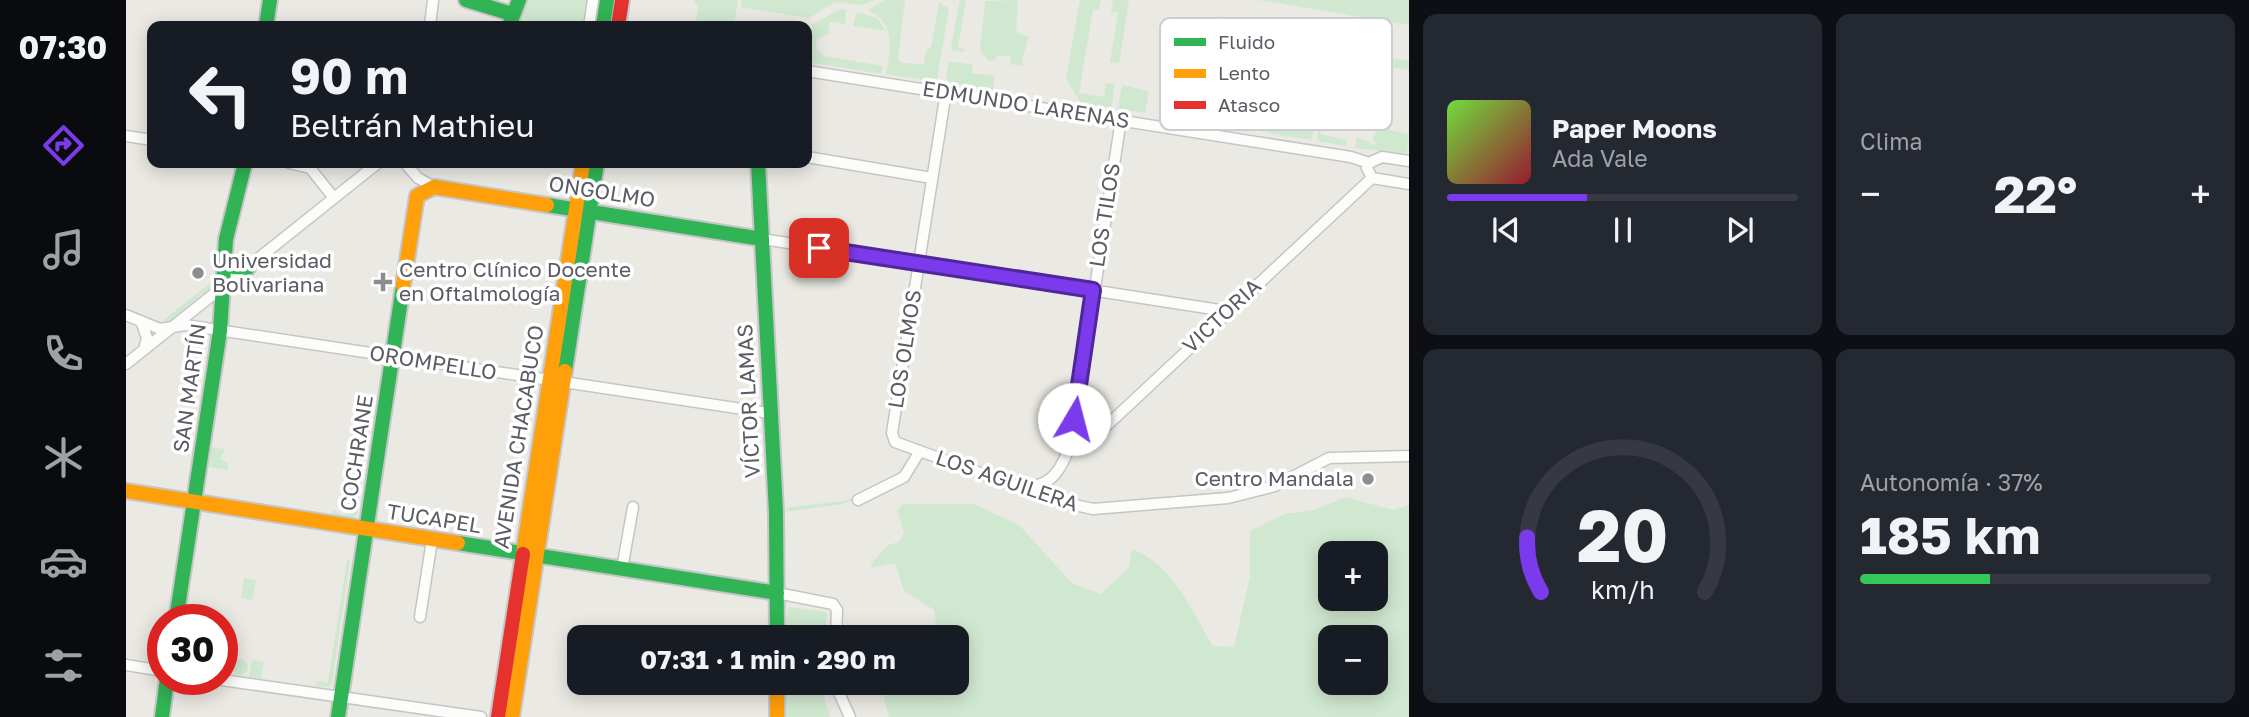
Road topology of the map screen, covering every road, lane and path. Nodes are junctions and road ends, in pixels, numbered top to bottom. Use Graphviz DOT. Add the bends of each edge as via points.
graph roads {
  1 [pos="270,0"];
  2 [pos="433,0"];
  3 [pos="466,0"];
  4 [pos="519,0"];
  5 [pos="593,0"];
  6 [pos="607,0"];
  7 [pos="622,0"];
  8 [pos="510,20"];
  9 [pos="267,21"];
  10 [pos="431,21"];
  11 [pos="590,21"];
  12 [pos="604,21"];
  13 [pos="619,21"];
  14 [pos="812,72"];
  15 [pos="946,92"];
  16 [pos="1121,120"];
  17 [pos="1160,126"];
  18 [pos="1183,130"];
  19 [pos="126,136"];
  20 [pos="147,139"];
  21 [pos="812,158"];
  22 [pos="1409,161"];
  23 [pos="1369,163"];
  24 [pos="244,168"];
  25 [pos="310,168"];
  26 [pos="372,168"];
  27 [pos="409,168"];
  28 [pos="583,168"];
  29 [pos="596,168"];
  30 [pos="758,168"];
  31 [pos="414,174"];
  32 [pos="933,178"];
  33 [pos="1372,178"];
  34 [pos="1409,184"];
  35 [pos="434,187"];
  36 [pos="417,196"];
  37 [pos="334,198"];
  38 [pos="583,210"];
  39 [pos="762,239"];
  40 [pos="225,255"];
  41 [pos="918,264"];
  42 [pos="247,268"];
  43 [pos="224,286"];
  44 [pos="1093,290"];
  45 [pos="1226,311"];
  46 [pos="126,315"];
  47 [pos="141,321"];
  48 [pos="172,328"];
  49 [pos="220,331"];
  50 [pos="144,349"];
  51 [pos="393,357"];
  52 [pos="126,364"];
  53 [pos="556,382"];
  54 [pos="769,413"];
  55 [pos="893,439"];
  56 [pos="1071,443"];
  57 [pos="920,451"];
  58 [pos="1409,456"];
  59 [pos="1019,485"];
  60 [pos="126,491"];
  61 [pos="858,500"];
  62 [pos="194,502"];
  63 [pos="633,507"];
  64 [pos="366,529"];
  65 [pos="432,540"];
  66 [pos="529,555"];
  67 [pos="622,569"];
  68 [pos="777,593"];
  69 [pos="178,604"];
  70 [pos="420,617"];
  71 [pos="777,625"];
  72 [pos="837,625"];
  73 [pos="126,665"];
  74 [pos="147,668"];
  75 [pos="238,682"];
  76 [pos="165,695"];
  77 [pos="776,695"];
  78 [pos="840,695"];
  79 [pos="341,698"];
  80 [pos="162,717"];
  81 [pos="338,717"];
  82 [pos="481,717"];
  83 [pos="498,717"];
  84 [pos="512,717"];
  85 [pos="776,717"];
  86 [pos="850,717"];
  1 -- 9 [label="main road"];
  2 -- 10 [label="street"];
  3 -- 8 [label="main road"];
  4 -- 8 [label="main road"];
  5 -- 11 [label="street"];
  6 -- 12 [label="main road"];
  7 -- 13 [label="main road"];
  14 -- 15 [label="street, EDMUNDO LARENAS"];
  15 -- 16 [label="street, EDMUNDO LARENAS"];
  15 -- 32 [label="street, LOS OLMOS"];
  16 -- 17 [label="street, EDMUNDO LARENAS"];
  16 -- 44 [label="street, LOS TILOS"];
  18 -- 23 [label="street, EDMUNDO LARENAS"];
  19 -- 20 [label="street"];
  21 -- 32 [label="street"];
  22 -- 23 [label="street, EDMUNDO LARENAS" via="1382,157"];
  23 -- 33 [label="street"];
  24 -- 40 [label="main road, SAN MARTÍN"];
  25 -- 37 [label="street"];
  26 -- 37 [label="street"];
  27 -- 31 [label="street, ONGOLMO"];
  28 -- 38 [label="main road, AVENIDA CHACABUCO"];
  29 -- 38 [label="main road, AVENIDA CHACABUCO"];
  30 -- 39 [label="main road, VÍCTOR LAMAS"];
  31 -- 35 [label="street, ONGOLMO"];
  31 -- 36 [label="street"];
  32 -- 41 [label="street, LOS OLMOS"];
  33 -- 34 [label="street"];
  33 -- 45 [label="street, VICTORIA"];
  35 -- 36 [label="main road"];
  35 -- 38 [label="main road, ONGOLMO"];
  36 -- 51 [label="main road, COCHRANE"];
  37 -- 42 [label="street"];
  38 -- 39 [label="main road, ONGOLMO"];
  38 -- 53 [label="main road, AVENIDA CHACABUCO"];
  39 -- 41 [label="street"];
  39 -- 54 [label="main road, VÍCTOR LAMAS"];
  40 -- 42 [label="main road" via="233,267"];
  40 -- 43 [label="main road, SAN MARTÍN"];
  41 -- 44 [label="street"];
  41 -- 55 [label="street, LOS OLMOS"];
  42 -- 43 [label="street"];
  43 -- 48 [label="street"];
  43 -- 49 [label="main road, SAN MARTÍN"];
  44 -- 45 [label="street"];
  44 -- 56 [label="street, LOS TILOS"];
  45 -- 56 [label="street, VICTORIA" via="1087,444"];
  46 -- 47 [label="street, OROMPELLO"];
  47 -- 48 [label="street, OROMPELLO" via="159,329"];
  47 -- 50 [label="street" via="147,336"];
  48 -- 49 [label="street, OROMPELLO" via="185,325"];
  48 -- 50 [label="street"];
  49 -- 51 [label="street, OROMPELLO"];
  49 -- 62 [label="main road, SAN MARTÍN"];
  50 -- 52 [label="street"];
  51 -- 53 [label="street, OROMPELLO"];
  51 -- 64 [label="main road, COCHRANE"];
  53 -- 54 [label="street, OROMPELLO"];
  53 -- 66 [label="main road, AVENIDA CHACABUCO"];
  54 -- 68 [label="main road, VÍCTOR LAMAS"];
  55 -- 57 [label="street, LOS AGUILERA"];
  56 -- 59 [label="street, LOS TILOS" via="1061,468 1044,484"];
  57 -- 59 [label="street, LOS AGUILERA"];
  57 -- 61 [label="street" via="904,477"];
  58 -- 59 [label="street, LOS AGUILERA" via="1329,458 1275,486 1228,498 1093,509 1068,505"];
  60 -- 62 [label="main road, TUCAPEL"];
  62 -- 64 [label="main road, TUCAPEL"];
  62 -- 69 [label="main road, SAN MARTÍN"];
  63 -- 67 [label="street"];
  64 -- 65 [label="main road, TUCAPEL"];
  64 -- 79 [label="main road, COCHRANE"];
  65 -- 66 [label="main road, TUCAPEL"];
  65 -- 70 [label="street"];
  66 -- 67 [label="main road, TUCAPEL"];
  66 -- 83 [label="main road, AVENIDA CHACABUCO"];
  66 -- 84 [label="main road, AVENIDA CHACABUCO"];
  67 -- 68 [label="main road, TUCAPEL"];
  68 -- 71 [label="main road, VÍCTOR LAMAS"];
  68 -- 72 [label="street" via="833,604"];
  73 -- 74 [label="street"];
  75 -- 79 [label="street"];
  76 -- 80 [label="main road"];
  77 -- 85 [label="main road"];
  78 -- 86 [label="street"];
  79 -- 81 [label="main road, COCHRANE"];
  79 -- 82 [label="street"];
}
